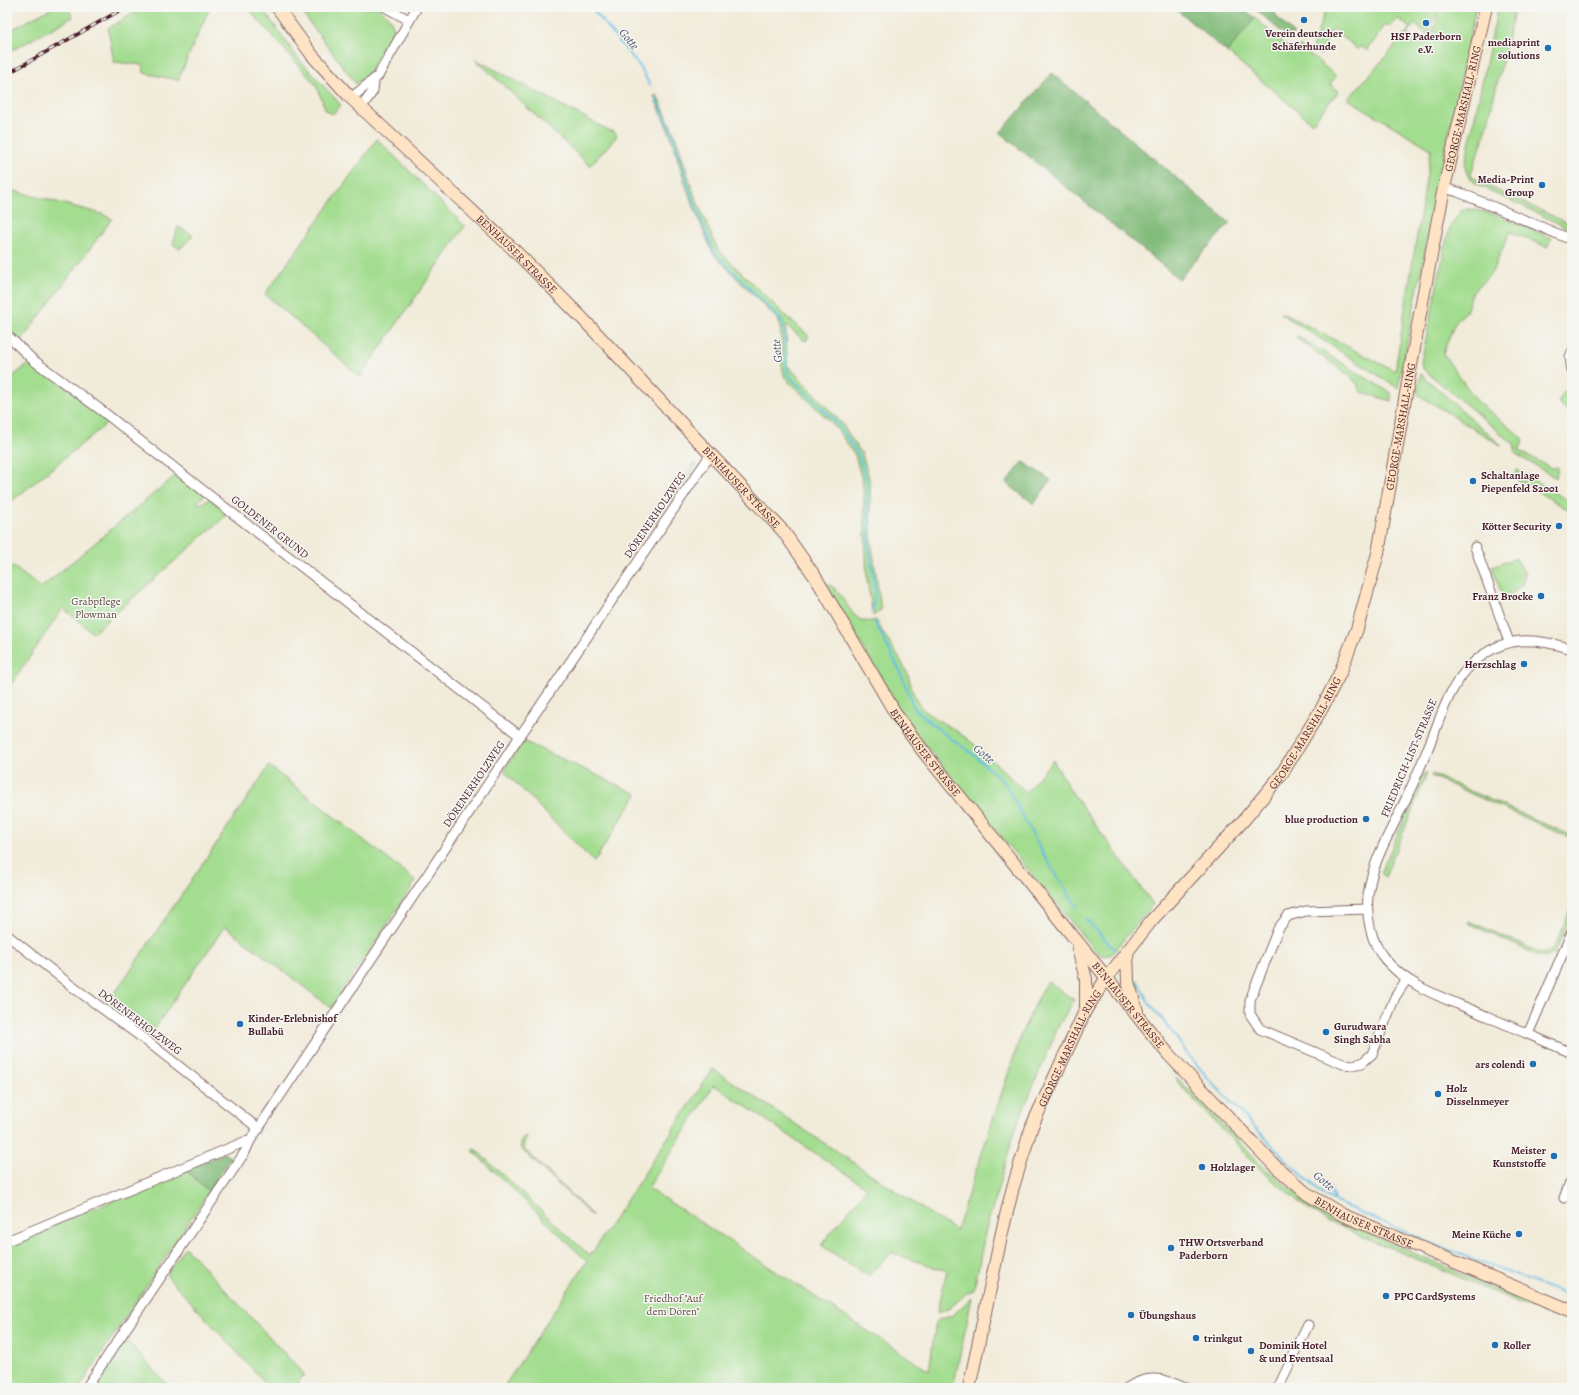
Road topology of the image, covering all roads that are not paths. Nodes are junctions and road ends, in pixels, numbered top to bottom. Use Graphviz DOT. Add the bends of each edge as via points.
graph roads {
  1 [pos="277,7"];
  2 [pos="385,7"];
  3 [pos="417,7"];
  4 [pos="1486,7"];
  5 [pos="409,20"];
  6 [pos="374,81"];
  7 [pos="351,98"];
  8 [pos="361,108"];
  9 [pos="1444,188"];
  10 [pos="1572,240"];
  11 [pos="7,335"];
  12 [pos="1572,352"];
  13 [pos="1572,371"];
  14 [pos="711,454"];
  15 [pos="1476,547"];
  16 [pos="1509,642"];
  17 [pos="1572,648"];
  18 [pos="520,736"];
  19 [pos="1367,909"];
  20 [pos="1572,932"];
  21 [pos="7,935"];
  22 [pos="1074,939"];
  23 [pos="1127,951"];
  24 [pos="1106,978"];
  25 [pos="1407,979"];
  26 [pos="1086,1009"];
  27 [pos="1140,1020"];
  28 [pos="1528,1034"];
  29 [pos="1572,1053"];
  30 [pos="259,1129"];
  31 [pos="250,1141"];
  32 [pos="1572,1177"];
  33 [pos="1564,1198"];
  34 [pos="7,1242"];
  35 [pos="1572,1311"];
  36 [pos="1308,1325"];
  37 [pos="86,1388"];
  38 [pos="969,1388"];
  39 [pos="1127,1388"];
  40 [pos="1185,1388"];
  41 [pos="1278,1388"];
  1 -- 7 [label="main road, BENHAUSER STRASSE"];
  2 -- 5 [label="street"];
  3 -- 5 [label="street"];
  4 -- 9 [label="main road, GEORGE-MARSHALL-RING"];
  5 -- 6 [label="street"];
  6 -- 7 [label="street"];
  6 -- 8 [label="street" via="373,91"];
  7 -- 8 [label="main road, BENHAUSER STRASSE"];
  8 -- 14 [label="main road, BENHAUSER STRASSE" via="566,302"];
  9 -- 10 [label="street"];
  9 -- 23 [label="main road, GEORGE-MARSHALL-RING" via="1378,553 1357,629 1340,673 1282,774 1243,822"];
  11 -- 18 [label="street, GOLDENER GRUND" via="33,360"];
  12 -- 13 [label="street"];
  14 -- 18 [label="street, DÖRENERHOLZWEG"];
  14 -- 22 [label="main road, BENHAUSER STRASSE" via="782,531 804,559 897,716 922,751"];
  15 -- 16 [label="street"];
  16 -- 17 [label="street, FRIEDRICH-LIST-STRASSE" via="1538,641"];
  16 -- 19 [label="street, FRIEDRICH-LIST-STRASSE" via="1473,663 1455,683 1408,794 1378,855 1371,878"];
  18 -- 30 [label="street, DÖRENERHOLZWEG"];
  19 -- 25 [label="street, FRIEDRICH-LIST-STRASSE" via="1372,936 1383,957"];
  19 -- 25 [label="street" via="1306,911 1288,916 1278,930 1250,1000 1250,1014 1254,1022 1260,1029 1343,1064 1362,1063 1372,1054 1396,997"];
  20 -- 28 [label="street"];
  21 -- 30 [label="street, DÖRENERHOLZWEG"];
  22 -- 24 [label="main road, BENHAUSER STRASSE"];
  22 -- 26 [label="main road" via="1086,979"];
  23 -- 24 [label="main road, GEORGE-MARSHALL-RING"];
  23 -- 27 [label="main road" via="1128,982"];
  24 -- 26 [label="main road, GEORGE-MARSHALL-RING"];
  24 -- 27 [label="main road, BENHAUSER STRASSE"];
  25 -- 28 [label="street, FRIEDRICH-LIST-STRASSE" via="1446,999"];
  26 -- 38 [label="main road, GEORGE-MARSHALL-RING" via="1032,1126 1013,1187"];
  27 -- 35 [label="main road, BENHAUSER STRASSE" via="1228,1118 1306,1193 1343,1215"];
  28 -- 29 [label="street, FRIEDRICH-LIST-STRASSE"];
  30 -- 31 [label="street, DÖRENERHOLZWEG"];
  31 -- 34 [label="street"];
  31 -- 37 [label="street, DÖRENERHOLZWEG"];
  32 -- 33 [label="street"];
  36 -- 41 [label="street"];
  39 -- 40 [label="street" via="1142,1380 1154,1378 1173,1382"];
}
